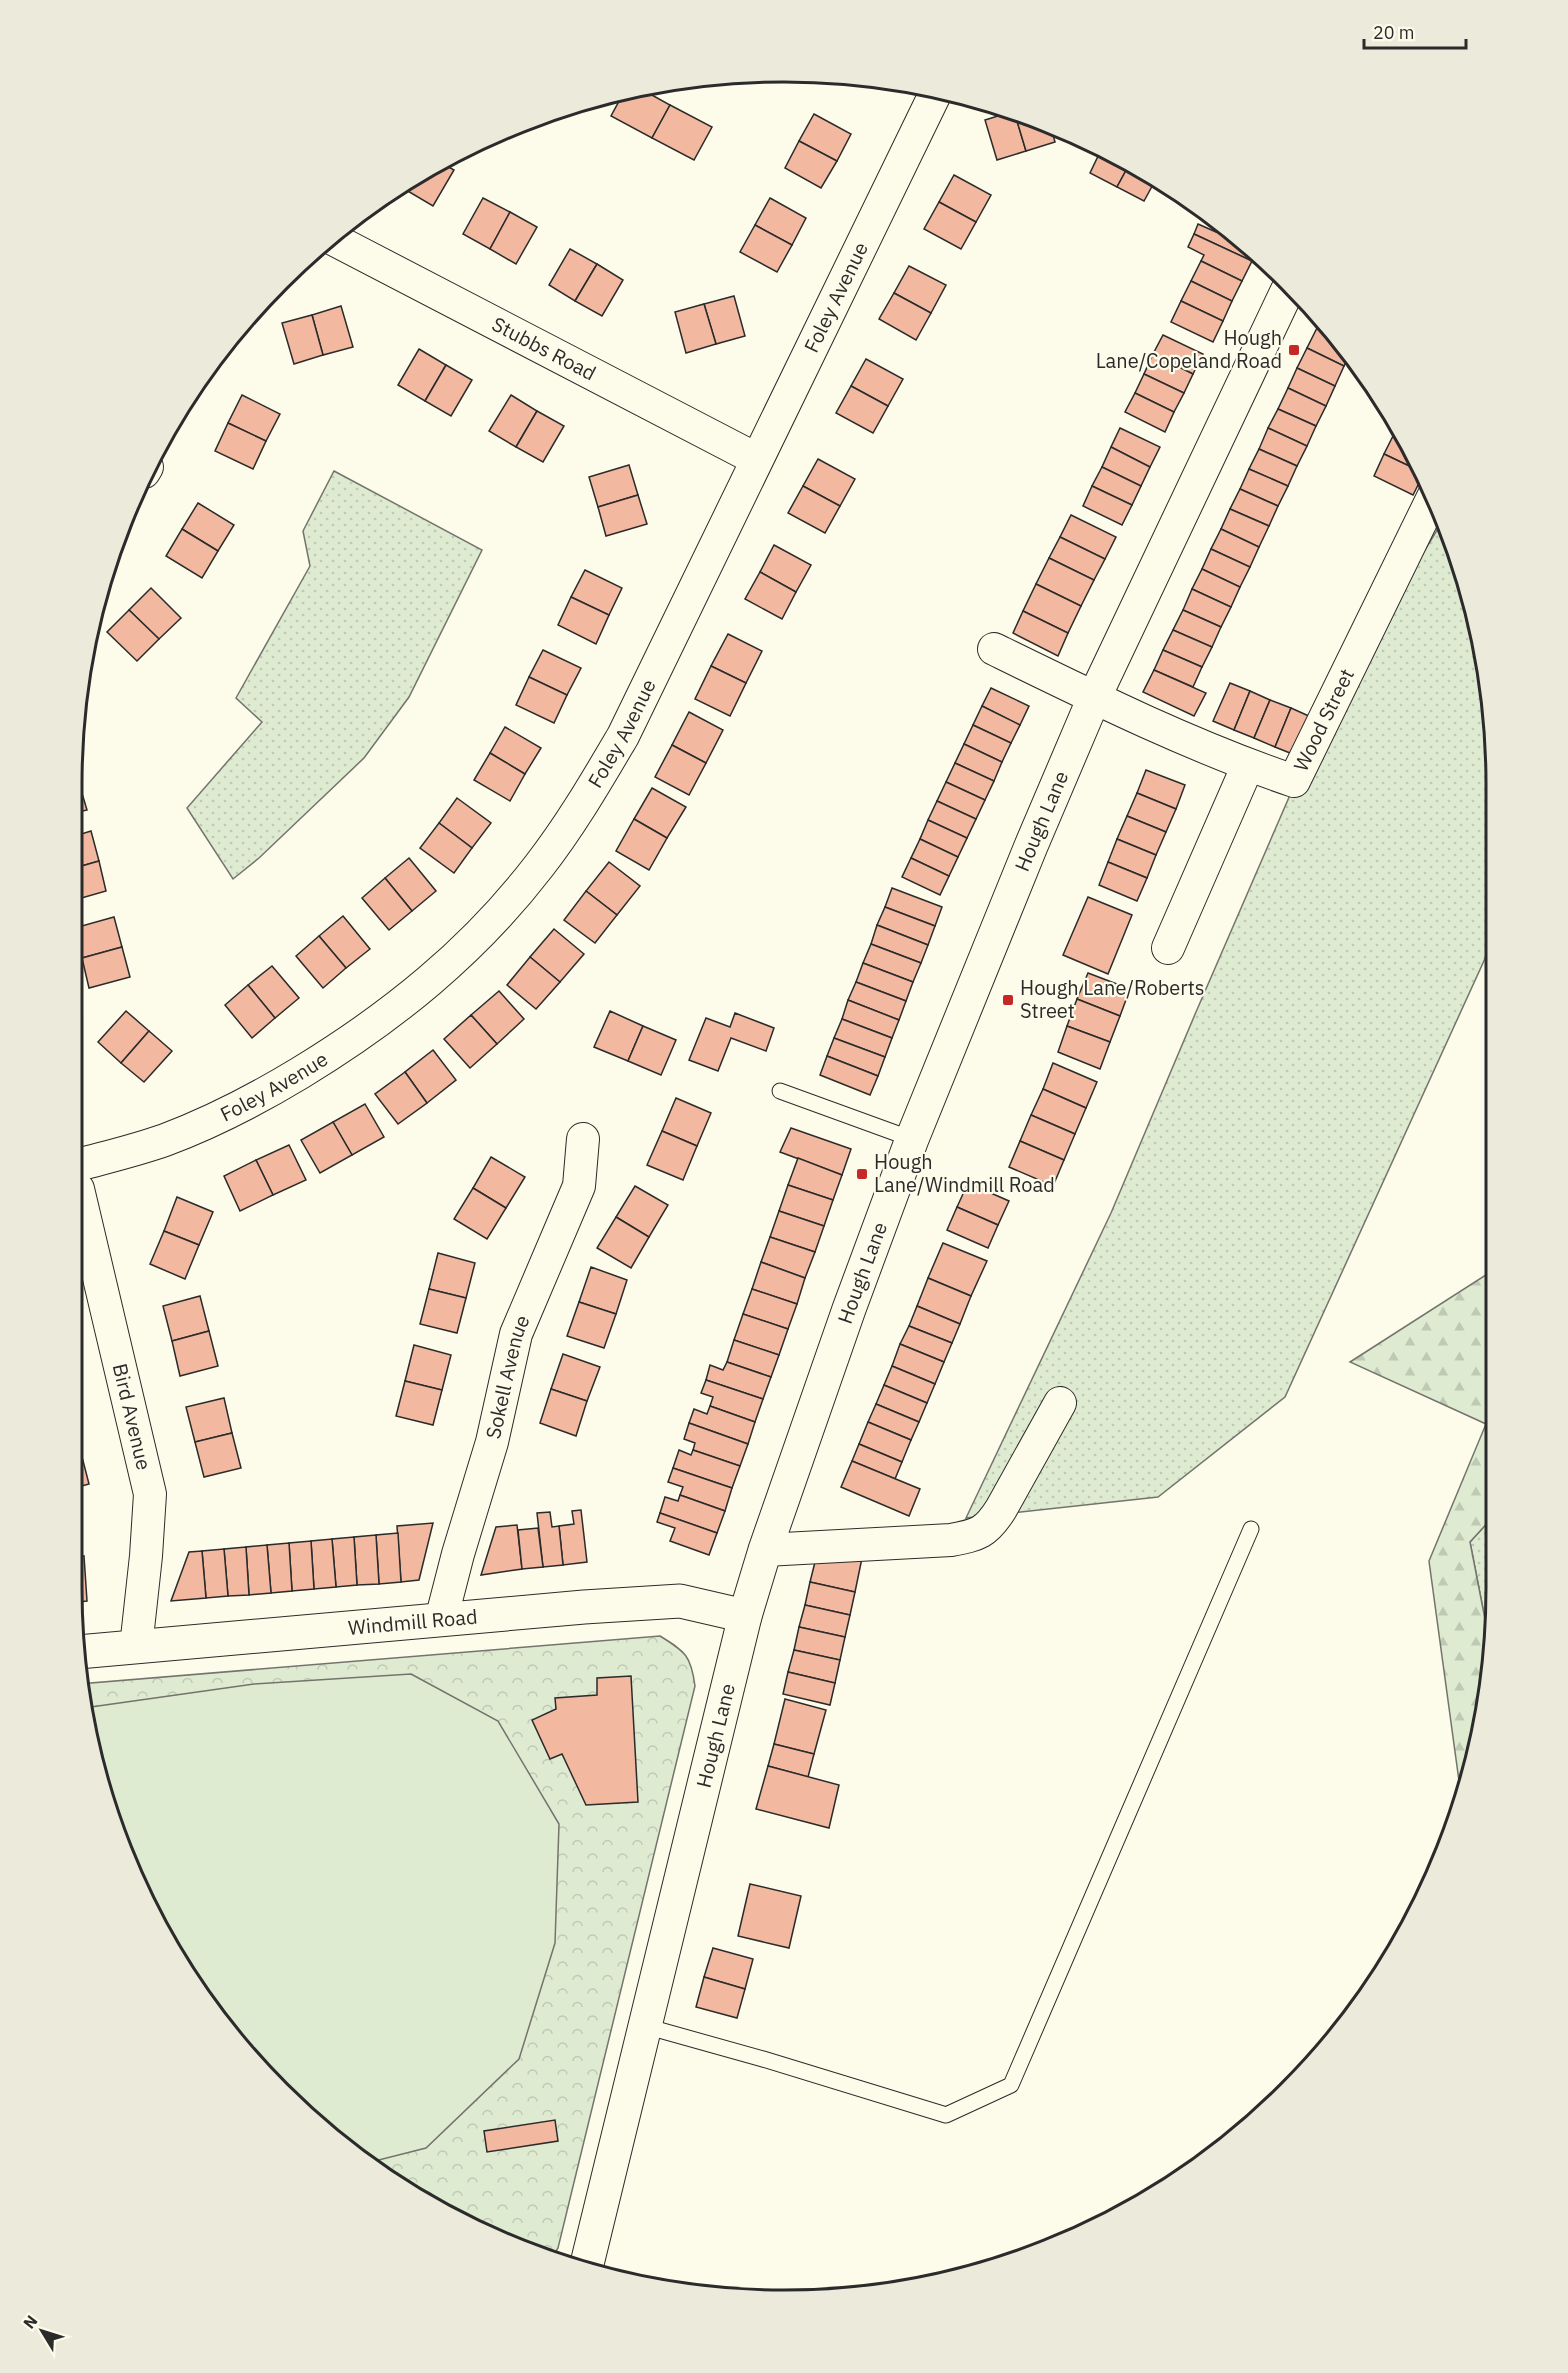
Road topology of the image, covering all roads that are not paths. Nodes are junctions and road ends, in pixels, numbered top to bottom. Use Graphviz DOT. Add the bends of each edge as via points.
graph roads {
  1 [pos="933,99"];
  2 [pos="339,242"];
  3 [pos="1286,294"];
  4 [pos="756,459"];
  5 [pos="1428,507"];
  6 [pos="994,649"];
  7 [pos="1094,698"];
  8 [pos="1248,765"];
  9 [pos="1168,948"];
  10 [pos="780,1092"];
  11 [pos="583,1139"];
  12 [pos="912,1139"];
  13 [pos="82,1165"];
  14 [pos="82,1206"];
  15 [pos="1060,1403"];
  16 [pos="1251,1529"];
  17 [pos="765,1550"];
  18 [pos="746,1616"];
  19 [pos="441,1620"];
  20 [pos="136,1647"];
  21 [pos="86,1651"];
  22 [pos="645,2026"];
  23 [pos="587,2262"];
  1 -- 4 [label="street, Foley Avenue"];
  2 -- 4 [label="street, Stubbs Road"];
  3 -- 7 [label="main road, Hough Lane"];
  4 -- 13 [label="street, Foley Avenue" via="623,736 539,866 489,925 407,1001 245,1106 165,1140"];
  5 -- 8 [label="street, Wood Street" via="1294,781"];
  6 -- 7 [label="street, Wood Street"];
  7 -- 8 [label="street, Wood Street"];
  7 -- 12 [label="main road, Hough Lane"];
  8 -- 9 [label="street"];
  10 -- 12 [label="lane"];
  11 -- 19 [label="street, Sokell Avenue" via="579,1186 516,1334 492,1442"];
  12 -- 17 [label="main road, Hough Lane"];
  14 -- 20 [label="street, Bird Avenue" via="150,1494"];
  15 -- 17 [label="street" via="992,1524 979,1534 951,1540"];
  16 -- 22 [label="lane" via="1011,2085 946,2115"];
  17 -- 18 [label="main road, Hough Lane"];
  18 -- 19 [label="main road, Windmill Road" via="680,1601"];
  18 -- 22 [label="main road, Hough Lane"];
  19 -- 20 [label="main road, Windmill Road"];
  20 -- 21 [label="main road, Windmill Road"];
  22 -- 23 [label="main road, Hough Lane"];
}
